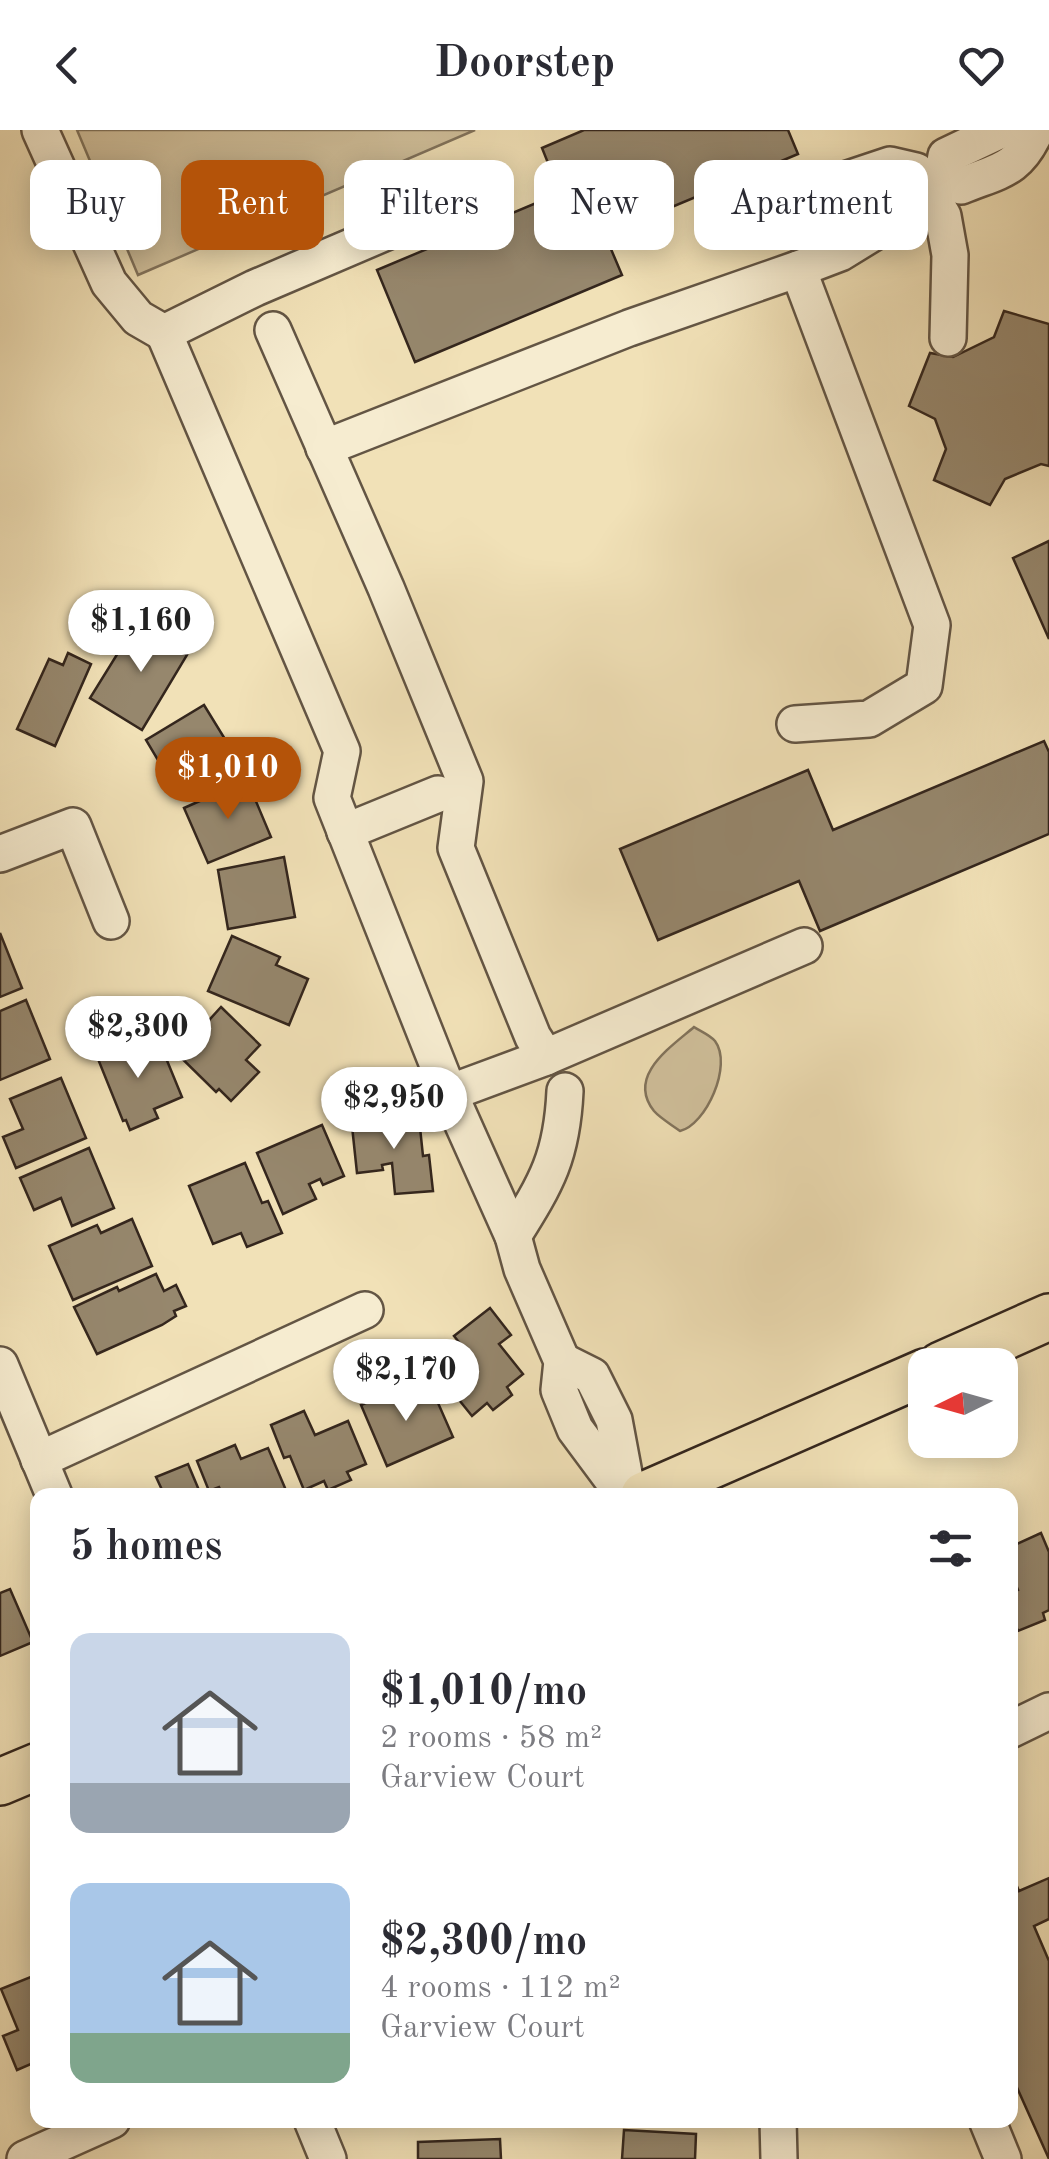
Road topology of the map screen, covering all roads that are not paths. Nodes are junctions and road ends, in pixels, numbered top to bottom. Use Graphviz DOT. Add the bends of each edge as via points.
graph roads {
  1 [pos="40,130"];
  2 [pos="1001,130"];
  3 [pos="1036,130"];
  4 [pos="928,179"];
  5 [pos="936,184"];
  6 [pos="344,249"];
  7 [pos="798,269"];
  8 [pos="273,330"];
  9 [pos="164,332"];
  10 [pos="948,338"];
  11 [pos="324,448"];
  12 [pos="795,724"];
  13 [pos="438,794"];
  14 [pos="345,832"];
  15 [pos="0,854"];
  16 [pos="111,921"];
  17 [pos="804,946"];
  18 [pos="546,1057"];
  19 [pos="565,1091"];
  20 [pos="449,1093"];
  21 [pos="513,1236"];
  22 [pos="366,1310"];
  23 [pos="1049,1317"];
  24 [pos="979,1348"];
  25 [pos="0,1365"];
  26 [pos="908,1379"];
  27 [pos="38,1460"];
  28 [pos="51,1488"];
  29 [pos="625,1488"];
  30 [pos="660,1488"];
  31 [pos="1049,1711"];
  32 [pos="1018,1726"];
  33 [pos="30,1769"];
  34 [pos="0,1782"];
  35 [pos="94,2128"];
  36 [pos="315,2128"];
  37 [pos="778,2128"];
  38 [pos="990,2128"];
  39 [pos="25,2159"];
  40 [pos="328,2159"];
  41 [pos="779,2159"];
  42 [pos="1004,2159"];
  1 -- 9 [label="street" via="109,282 138,318"];
  2 -- 5 [label="street" via="946,156"];
  3 -- 5 [label="street" via="1024,156 1004,168 961,186"];
  4 -- 5 [label="street"];
  5 -- 7 [label="street" via="915,207 840,253"];
  5 -- 10 [label="street" via="950,256"];
  6 -- 9 [label="street"];
  7 -- 11 [label="street"];
  7 -- 12 [label="street" via="932,625 924,686 869,720"];
  8 -- 11 [label="street"];
  9 -- 14 [label="street" via="342,751 332,798"];
  11 -- 18 [label="street" via="465,781 456,848"];
  13 -- 14 [label="street"];
  14 -- 20 [label="street"];
  15 -- 16 [label="street" via="73,826"];
  17 -- 18 [label="street"];
  18 -- 20 [label="street"];
  19 -- 21 [label="street" via="556,1159"];
  20 -- 21 [label="street"];
  21 -- 29 [label="street" via="562,1361 592,1376 614,1420"];
  22 -- 27 [label="street"];
  23 -- 24 [label="main road"];
  25 -- 27 [label="street"];
  26 -- 30 [label="main road"];
  27 -- 28 [label="street"];
  31 -- 32 [label="street"];
  33 -- 34 [label="main road"];
  35 -- 39 [label="street"];
  36 -- 40 [label="street"];
  37 -- 41 [label="street"];
  38 -- 42 [label="street"];
}
